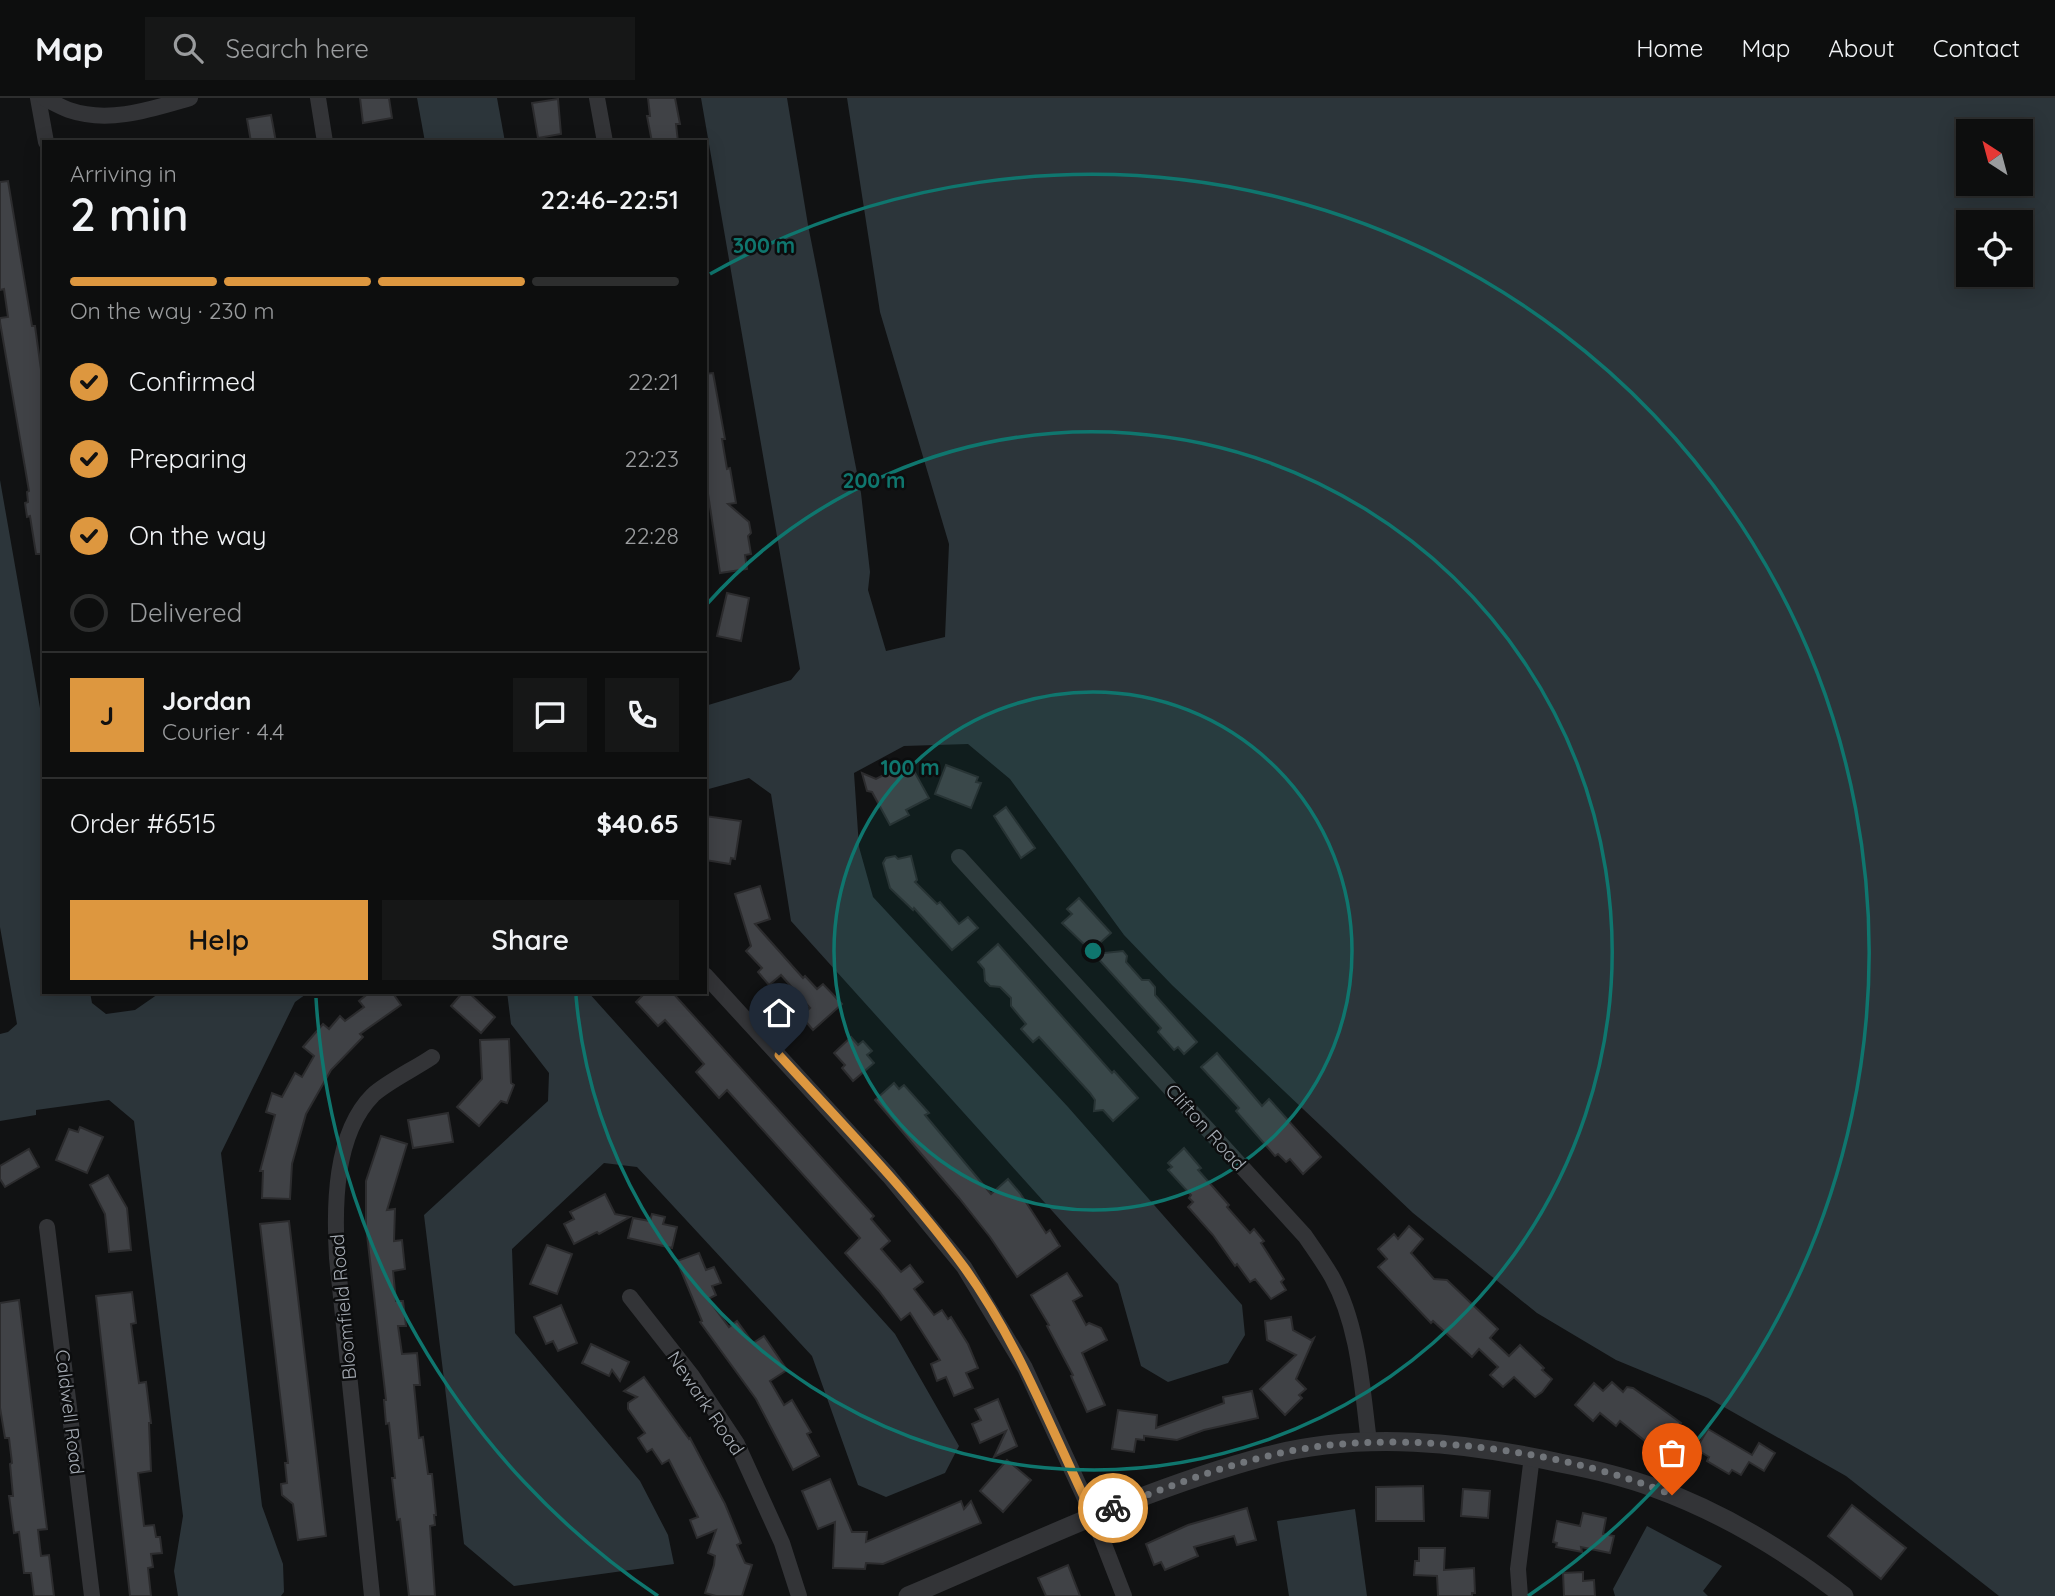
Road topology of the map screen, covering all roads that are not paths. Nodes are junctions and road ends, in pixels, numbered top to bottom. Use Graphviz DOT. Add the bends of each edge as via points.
graph roads {
  1 [pos="38,98"];
  2 [pos="44,98"];
  3 [pos="190,98"];
  4 [pos="318,98"];
  5 [pos="597,98"];
  6 [pos="46,140"];
  7 [pos="325,140"];
  8 [pos="605,140"];
  9 [pos="960,857"];
  10 [pos="707,977"];
  11 [pos="432,1057"];
  12 [pos="47,1227"];
  13 [pos="630,1297"];
  14 [pos="1369,1442"];
  15 [pos="1532,1456"];
  16 [pos="1093,1516"];
  17 [pos="92,1596"];
  18 [pos="372,1596"];
  19 [pos="799,1596"];
  20 [pos="908,1596"];
  21 [pos="1125,1596"];
  22 [pos="1520,1596"];
  23 [pos="1844,1596"];
  1 -- 6 [label="street"];
  2 -- 3 [label="street" via="71,111 110,115 143,112"];
  4 -- 7 [label="street"];
  5 -- 8 [label="street"];
  9 -- 14 [label="street, Clifton Road" via="1306,1236 1333,1279 1349,1319"];
  10 -- 16 [label="street" via="889,1176 964,1267 1025,1368"];
  11 -- 18 [label="street, Bloomfield Road" via="374,1094 355,1121 341,1164 334,1210"];
  12 -- 17 [label="street, Caldwell Road"];
  13 -- 19 [label="street, Newark Road" via="692,1376 737,1444 782,1543"];
  14 -- 15 [label="street" via="1455,1444"];
  14 -- 16 [label="street" via="1269,1456 1171,1485"];
  15 -- 22 [label="street" via="1518,1569"];
  15 -- 23 [label="street" via="1653,1487 1711,1512 1799,1561"];
  16 -- 20 [label="street"];
  16 -- 21 [label="street"];
}
